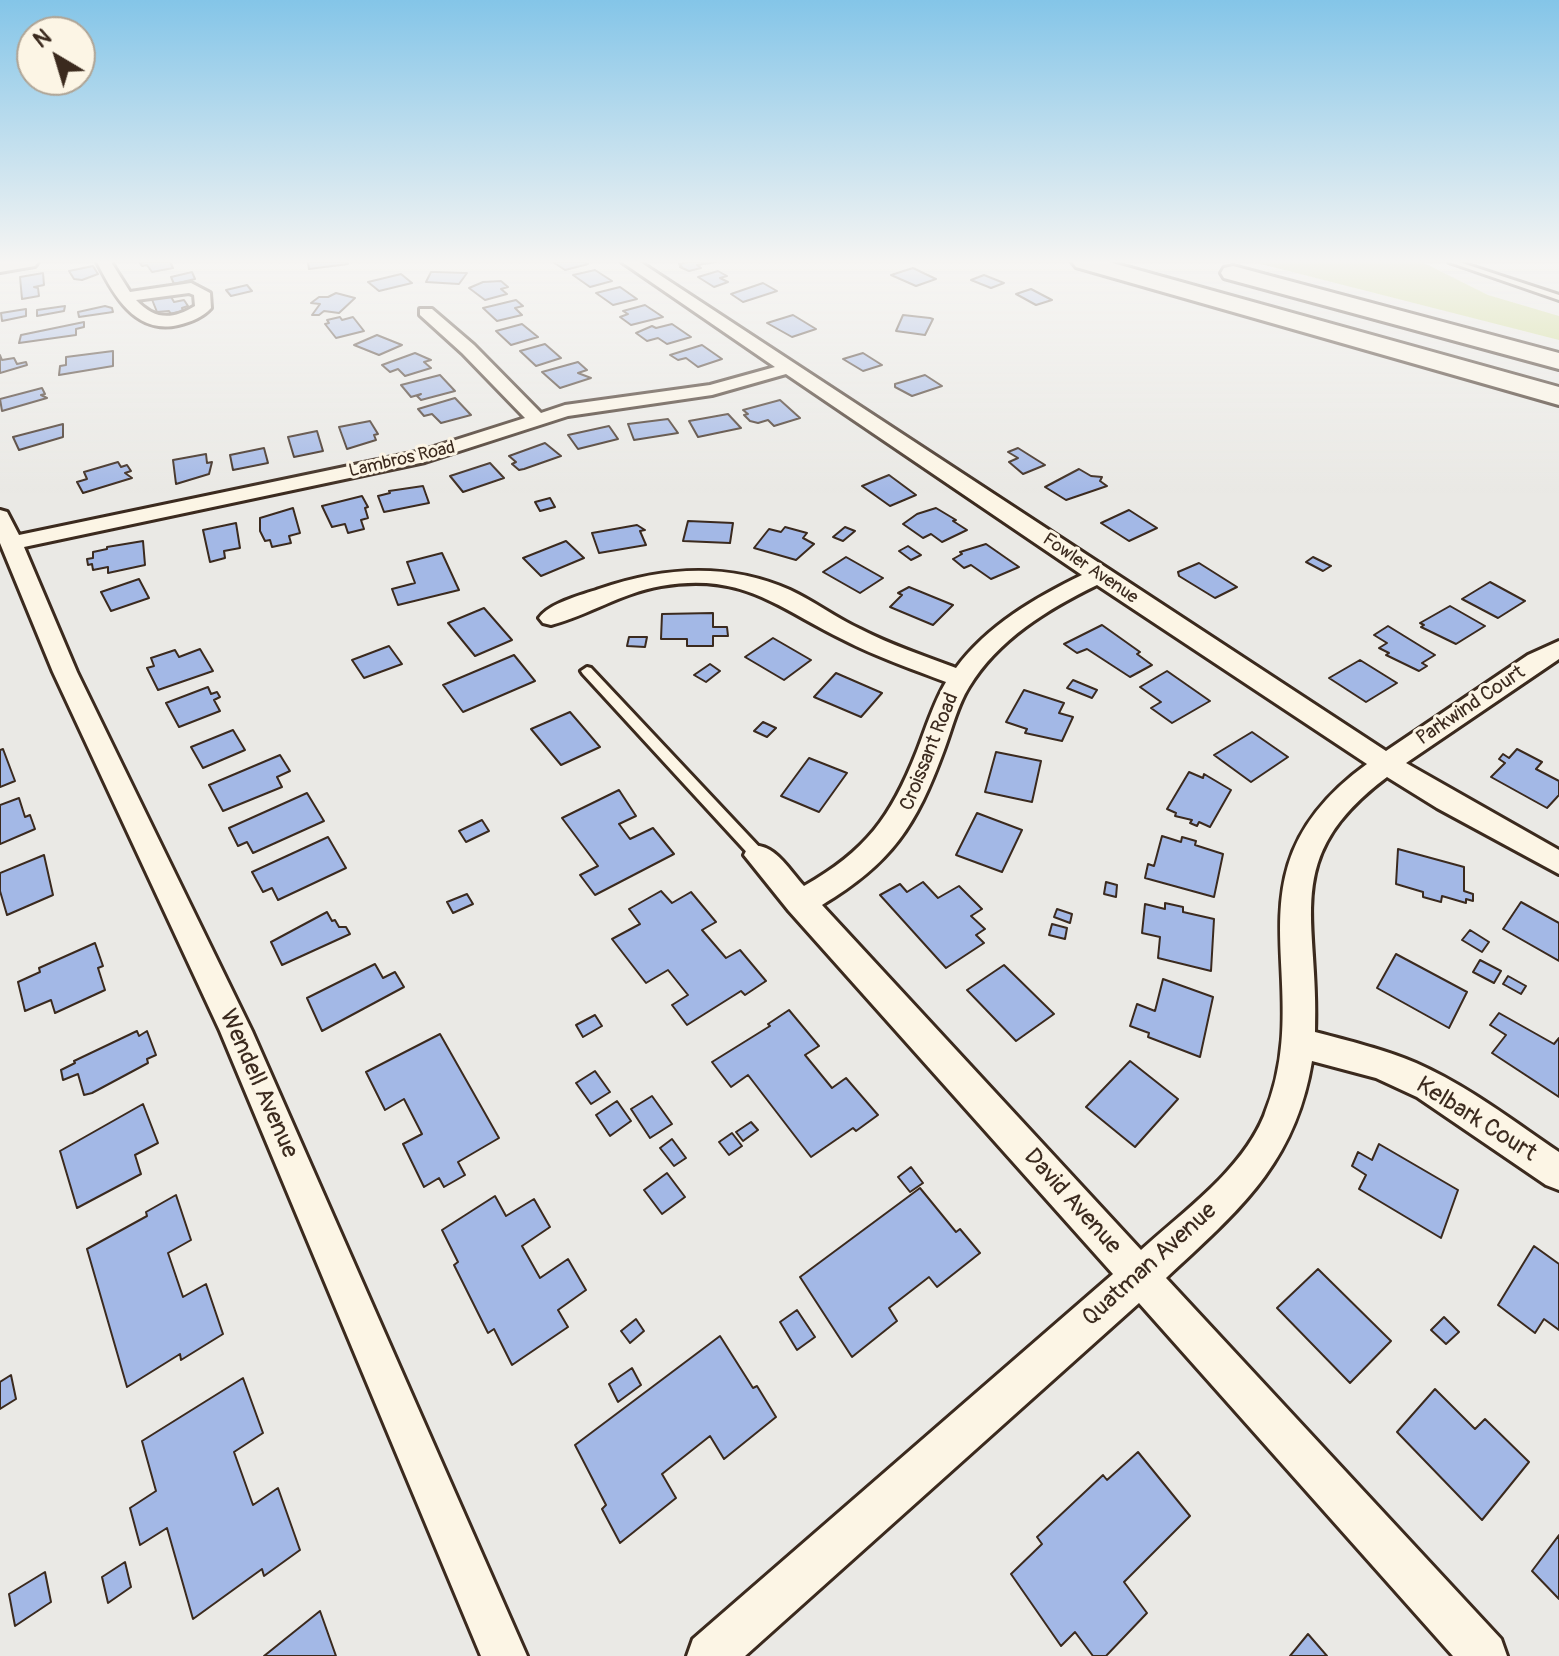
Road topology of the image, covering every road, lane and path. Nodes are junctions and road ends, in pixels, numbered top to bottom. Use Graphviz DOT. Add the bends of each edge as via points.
graph roads {
  1 [pos="454,339"];
  2 [pos="746,339"];
  3 [pos="1358,339"];
  4 [pos="1479,339"];
  5 [pos="1559,361"];
  6 [pos="789,368"];
  7 [pos="1559,396"];
  8 [pos="537,419"];
  9 [pos="6,530"];
  10 [pos="1099,575"];
  11 [pos="551,618"];
  12 [pos="1559,649"];
  13 [pos="587,671"];
  14 [pos="961,679"];
  15 [pos="1385,765"];
  16 [pos="758,855"];
  17 [pos="1559,863"];
  18 [pos="800,903"];
  19 [pos="1298,1042"];
  20 [pos="1559,1173"];
  21 [pos="1140,1277"];
  22 [pos="504,1656"];
  23 [pos="710,1656"];
  24 [pos="1484,1656"];
  1 -- 8 [label="street"];
  2 -- 6 [label="street, Fowler Avenue"];
  3 -- 7 [label="highway"];
  4 -- 5 [label="highway"];
  6 -- 8 [label="street, Lambros Road" via="712,390 594,405"];
  6 -- 10 [label="street, Fowler Avenue"];
  8 -- 9 [label="street, Lambros Road" via="425,456"];
  9 -- 22 [label="street, Wendell Avenue" via="65,672 242,1046"];
  10 -- 14 [label="street, Croissant Road" via="1006,629"];
  10 -- 15 [label="street, Fowler Avenue"];
  11 -- 14 [label="street" via="629,585 676,577 720,578 777,593 866,641"];
  12 -- 15 [label="street, Parkwind Court"];
  13 -- 16 [label="lane"];
  14 -- 18 [label="street, Croissant Road" via="909,807 894,831 845,878"];
  15 -- 17 [label="street, Fowler Avenue"];
  15 -- 19 [label="street, Quatman Avenue" via="1342,799 1323,822 1296,878 1292,914"];
  16 -- 18 [label="street, David Avenue"];
  18 -- 21 [label="street, David Avenue"];
  19 -- 20 [label="street, Kelbark Court" via="1382,1065 1422,1083"];
  19 -- 21 [label="street, Quatman Avenue" via="1280,1120 1264,1150 1215,1207"];
  21 -- 23 [label="street, Quatman Avenue"];
  21 -- 24 [label="street, David Avenue"];
}
